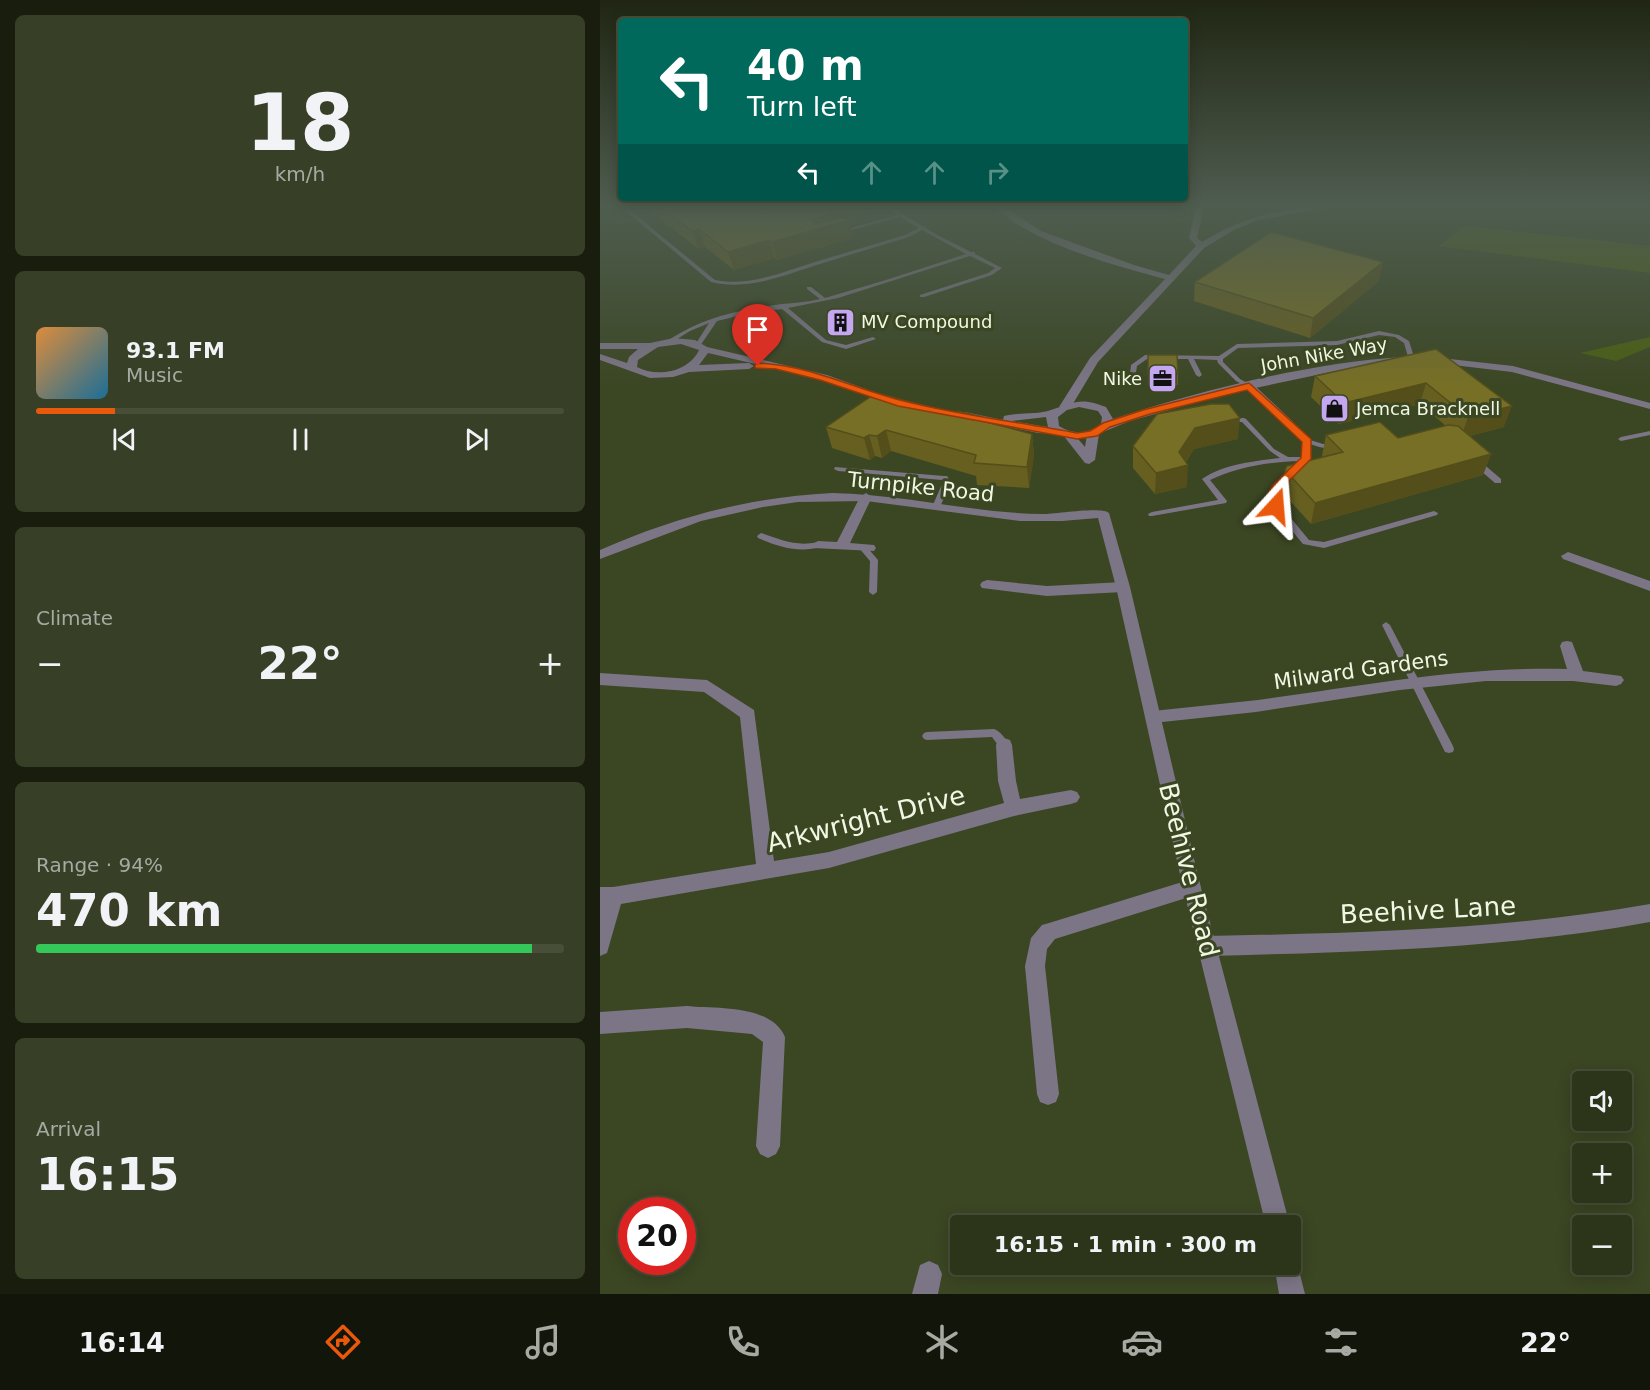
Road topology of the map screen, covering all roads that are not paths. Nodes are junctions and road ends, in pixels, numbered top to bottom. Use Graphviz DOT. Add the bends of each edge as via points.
graph roads {
  1 [pos="696,267"];
  2 [pos="805,267"];
  3 [pos="937,267"];
  4 [pos="998,267"];
  5 [pos="1132,267"];
  6 [pos="1182,267"];
  7 [pos="1172,278"];
  8 [pos="809,288"];
  9 [pos="922,296"];
  10 [pos="823,299"];
  11 [pos="782,306"];
  12 [pos="714,320"];
  13 [pos="873,339"];
  14 [pos="669,342"];
  15 [pos="600,346"];
  16 [pos="652,346"];
  17 [pos="701,347"];
  18 [pos="600,357"];
  19 [pos="1190,357"];
  20 [pos="1220,358"];
  21 [pos="1412,360"];
  22 [pos="776,367"];
  23 [pos="632,368"];
  24 [pos="686,369"];
  25 [pos="1199,375"];
  26 [pos="1080,383"];
  27 [pos="1132,384"];
  28 [pos="1249,386"];
  29 [pos="898,403"];
  30 [pos="1086,405"];
  31 [pos="1650,406"];
  32 [pos="1065,407"];
  33 [pos="1101,410"];
  34 [pos="1147,412"];
  35 [pos="951,413"];
  36 [pos="1054,413"];
  37 [pos="987,419"];
  38 [pos="1223,421"];
  39 [pos="1107,425"];
  40 [pos="1064,433"];
  41 [pos="1650,433"];
  42 [pos="1093,434"];
  43 [pos="1621,439"];
  44 [pos="1307,441"];
  45 [pos="1342,446"];
  46 [pos="1472,458"];
  47 [pos="1286,459"];
  48 [pos="1306,459"];
  49 [pos="838,469"];
  50 [pos="1498,481"];
  51 [pos="866,497"];
  52 [pos="936,507"];
  53 [pos="1103,513"];
  54 [pos="1434,513"];
  55 [pos="1152,514"];
  56 [pos="761,536"];
  57 [pos="818,545"];
  58 [pos="842,546"];
  59 [pos="866,548"];
  60 [pos="600,555"];
  61 [pos="1568,556"];
  62 [pos="987,585"];
  63 [pos="1650,586"];
  64 [pos="1123,587"];
  65 [pos="873,592"];
  66 [pos="1386,625"];
  67 [pos="1567,646"];
  68 [pos="1576,674"];
  69 [pos="600,679"];
  70 [pos="1616,680"];
  71 [pos="1416,682"];
  72 [pos="1153,717"];
  73 [pos="927,735"];
  74 [pos="1004,745"];
  75 [pos="1449,749"];
  76 [pos="1071,797"];
  77 [pos="1014,808"];
  78 [pos="766,870"];
  79 [pos="1192,888"];
  80 [pos="607,896"];
  81 [pos="1650,913"];
  82 [pos="600,946"];
  83 [pos="1207,946"];
  84 [pos="600,1023"];
  85 [pos="1048,1094"];
  86 [pos="768,1146"];
  87 [pos="1275,1215"];
  88 [pos="1288,1275"];
  89 [pos="1292,1294"];
  1 -- 2 [label="lane" via="713,281 727,285 750,283"];
  3 -- 10 [label="lane" via="846,297"];
  4 -- 9 [label="lane"];
  5 -- 7 [label="street"];
  6 -- 7 [label="street"];
  7 -- 26 [label="street" via="1094,360"];
  8 -- 10 [label="lane"];
  10 -- 11 [label="lane"];
  11 -- 12 [label="lane"];
  11 -- 13 [label="lane" via="824,341 846,347"];
  12 -- 14 [label="lane" via="694,325"];
  12 -- 17 [label="lane"];
  14 -- 16 [label="street"];
  14 -- 17 [label="street"];
  15 -- 16 [label="street"];
  16 -- 23 [label="street" via="633,359"];
  17 -- 22 [label="street"];
  17 -- 24 [label="street" via="700,360"];
  18 -- 23 [label="street"];
  19 -- 20 [label="lane"];
  19 -- 25 [label="lane"];
  19 -- 27 [label="lane" via="1144,357 1134,365"];
  20 -- 21 [label="lane" via="1237,346 1337,343 1379,333 1407,342"];
  20 -- 28 [label="lane" via="1224,367"];
  21 -- 28 [label="street, John Nike Way" via="1349,365"];
  21 -- 31 [label="street, John Nike Way" via="1513,369"];
  22 -- 24 [label="street"];
  22 -- 29 [label="street" via="823,377"];
  23 -- 24 [label="street" via="649,375"];
  26 -- 30 [label="street"];
  26 -- 32 [label="street"];
  28 -- 34 [label="street, John Nike Way"];
  28 -- 44 [label="street"];
  30 -- 32 [label="street"];
  30 -- 33 [label="street, John Nike Way"];
  32 -- 36 [label="street"];
  33 -- 34 [label="street, John Nike Way"];
  33 -- 39 [label="street" via="1108,417"];
  34 -- 39 [label="street, John Nike Way"];
  35 -- 37 [label="street"];
  36 -- 37 [label="street"];
  36 -- 40 [label="street" via="1051,423"];
  37 -- 40 [label="street"];
  38 -- 47 [label="lane" via="1244,420"];
  39 -- 42 [label="street, John Nike Way"];
  40 -- 42 [label="street"];
  40 -- 42 [label="street" via="1089,460"];
  41 -- 43 [label="lane"];
  44 -- 45 [label="lane"];
  44 -- 48 [label="lane"];
  46 -- 50 [label="lane"];
  47 -- 48 [label="lane"];
  47 -- 55 [label="lane" via="1221,471 1206,479 1223,501"];
  48 -- 54 [label="lane" via="1273,495 1276,506 1306,542 1324,546"];
  49 -- 52 [label="lane" via="944,478 947,482"];
  51 -- 52 [label="street, Turnpike Road"];
  51 -- 58 [label="street"];
  51 -- 60 [label="street, Turnpike Road" via="798,499 738,508 688,520"];
  52 -- 53 [label="street, Turnpike Road" via="1024,517"];
  53 -- 64 [label="street, Beehive Road"];
  56 -- 57 [label="lane" via="780,544"];
  57 -- 58 [label="street"];
  58 -- 59 [label="street"];
  59 -- 65 [label="lane" via="874,560"];
  61 -- 63 [label="street"];
  62 -- 64 [label="street" via="1047,591"];
  64 -- 72 [label="street, Beehive Road"];
  66 -- 71 [label="lane"];
  67 -- 68 [label="street"];
  68 -- 70 [label="street, Milward Gardens"];
  68 -- 71 [label="street, Milward Gardens" via="1468,675"];
  69 -- 78 [label="street" via="707,686 748,714"];
  71 -- 72 [label="street, Milward Gardens" via="1268,705"];
  71 -- 75 [label="lane"];
  72 -- 79 [label="street, Beehive Road"];
  73 -- 74 [label="lane" via="994,733"];
  74 -- 77 [label="street"];
  76 -- 77 [label="street, Arkwright Drive"];
  77 -- 78 [label="street, Arkwright Drive" via="829,860"];
  78 -- 80 [label="street, Arkwright Drive"];
  79 -- 83 [label="street, Beehive Road"];
  79 -- 85 [label="street" via="1049,932 1038,945 1035,966"];
  80 -- 82 [label="street"];
  81 -- 83 [label="street, Beehive Lane" via="1603,923 1458,938"];
  83 -- 87 [label="street, Beehive Road"];
  84 -- 86 [label="street" via="687,1017 756,1024 774,1037"];
  88 -- 89 [label="street"];
}
